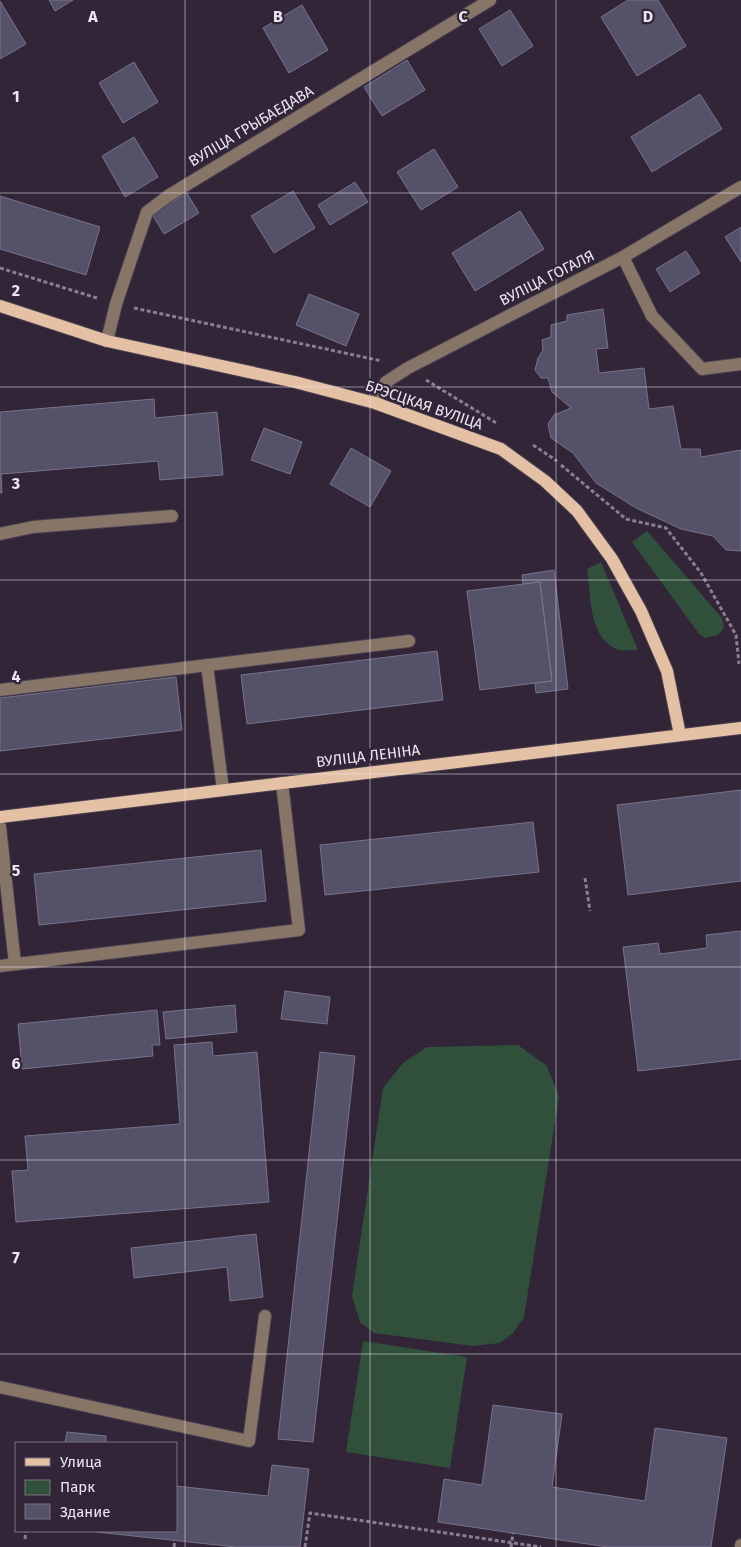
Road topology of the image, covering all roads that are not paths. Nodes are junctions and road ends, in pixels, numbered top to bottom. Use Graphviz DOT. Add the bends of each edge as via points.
graph roads {
  1 [pos="490,0"];
  2 [pos="741,187"];
  3 [pos="623,257"];
  4 [pos="0,306"];
  5 [pos="107,341"];
  6 [pos="741,364"];
  7 [pos="375,403"];
  8 [pos="172,516"];
  9 [pos="0,534"];
  10 [pos="409,641"];
  11 [pos="207,665"];
  12 [pos="0,690"];
  13 [pos="741,728"];
  14 [pos="680,735"];
  15 [pos="282,783"];
  16 [pos="223,790"];
  17 [pos="0,817"];
  18 [pos="0,827"];
  19 [pos="15,964"];
  20 [pos="0,966"];
  21 [pos="264,1316"];
  22 [pos="0,1387"];
  1 -- 5 [label="street, ВУЛІЦА ГРЫБАЕДАВА" via="168,196 147,212 118,296"];
  2 -- 3 [label="street, ВУЛІЦА ГОГАЛЯ"];
  3 -- 6 [label="street" via="652,316 702,369"];
  3 -- 7 [label="street, ВУЛІЦА ГОГАЛЯ" via="408,368 386,382"];
  4 -- 5 [label="main road, БРЭСЦКАЯ ВУЛІЦА"];
  5 -- 7 [label="main road, БРЭСЦКАЯ ВУЛІЦА"];
  7 -- 14 [label="main road, БРЭСЦКАЯ ВУЛІЦА" via="501,449 545,481 577,511 612,559 641,611 667,671"];
  8 -- 9 [label="street" via="34,527"];
  10 -- 11 [label="street"];
  11 -- 12 [label="street"];
  11 -- 16 [label="street"];
  13 -- 14 [label="main road, ВУЛІЦА ЛЕНІНА"];
  14 -- 15 [label="main road, ВУЛІЦА ЛЕНІНА"];
  15 -- 16 [label="main road, ВУЛІЦА ЛЕНІНА"];
  15 -- 19 [label="street" via="299,930"];
  16 -- 17 [label="main road, ВУЛІЦА ЛЕНІНА"];
  18 -- 19 [label="street"];
  19 -- 20 [label="street"];
  21 -- 22 [label="street" via="249,1441"];
}
